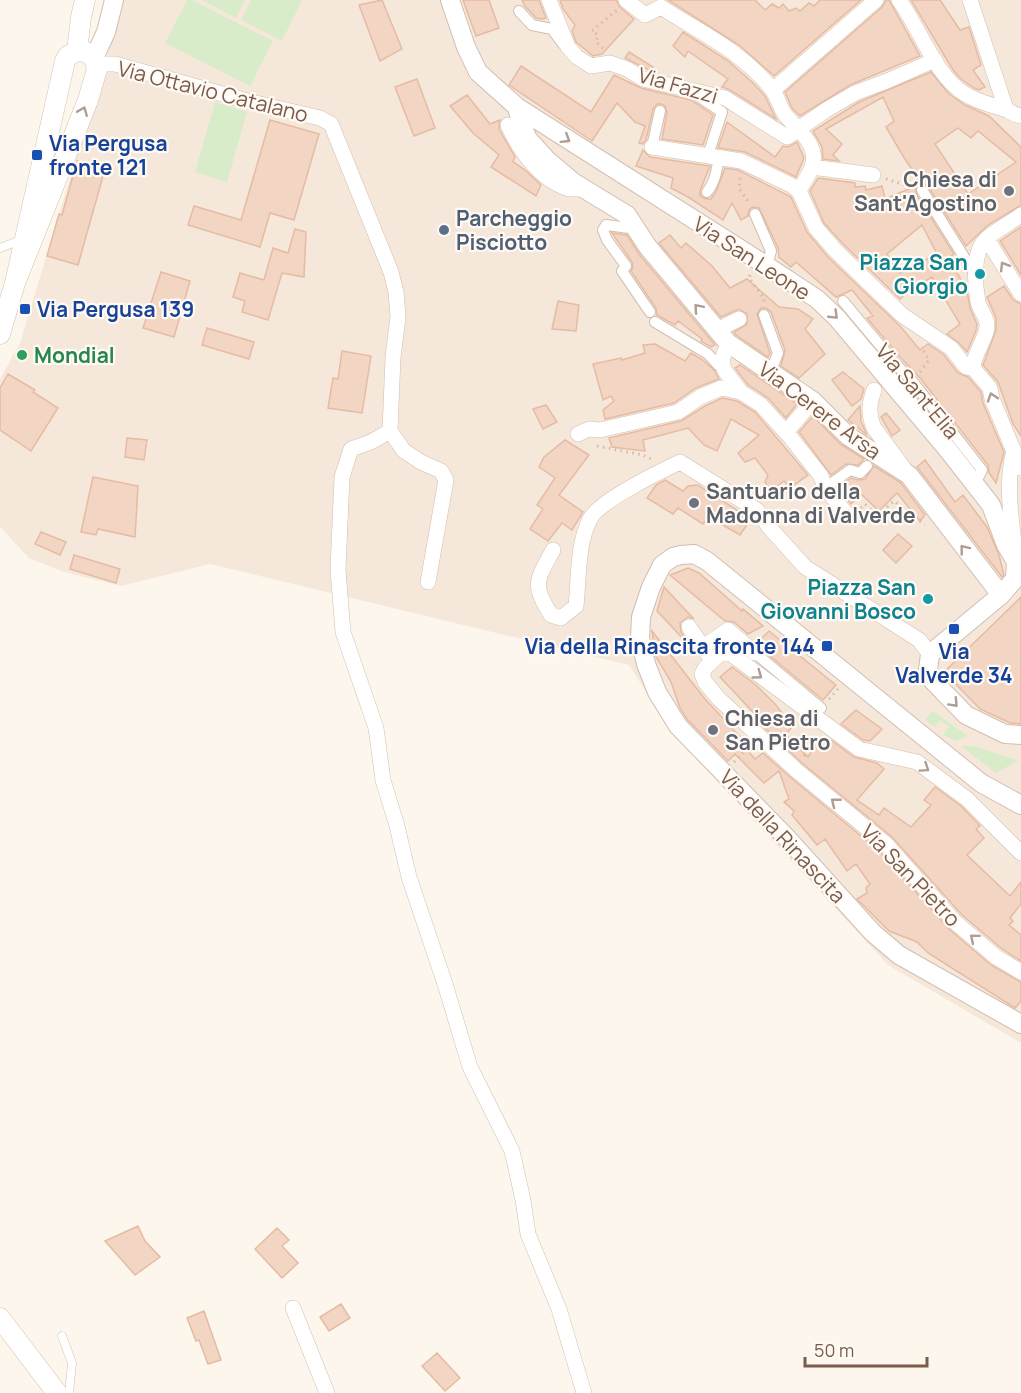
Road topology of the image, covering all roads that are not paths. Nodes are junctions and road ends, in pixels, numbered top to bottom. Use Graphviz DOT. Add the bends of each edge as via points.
graph roads {
  1 [pos="85,0"];
  2 [pos="114,0"];
  3 [pos="450,0"];
  4 [pos="549,0"];
  5 [pos="627,0"];
  6 [pos="876,0"];
  7 [pos="899,0"];
  8 [pos="970,0"];
  9 [pos="519,11"];
  10 [pos="568,47"];
  11 [pos="935,60"];
  12 [pos="91,62"];
  13 [pos="64,71"];
  14 [pos="690,90"];
  15 [pos="773,90"];
  16 [pos="517,107"];
  17 [pos="1006,110"];
  18 [pos="660,111"];
  19 [pos="1021,116"];
  20 [pos="507,125"];
  21 [pos="799,130"];
  22 [pos="652,147"];
  23 [pos="713,156"];
  24 [pos="812,167"];
  25 [pos="873,175"];
  26 [pos="585,188"];
  27 [pos="922,190"];
  28 [pos="799,191"];
  29 [pos="707,192"];
  30 [pos="755,214"];
  31 [pos="1021,216"];
  32 [pos="637,229"];
  33 [pos="29,238"];
  34 [pos="985,240"];
  35 [pos="0,249"];
  36 [pos="762,263"];
  37 [pos="976,277"];
  38 [pos="1021,294"];
  39 [pos="843,301"];
  40 [pos="764,315"];
  41 [pos="739,319"];
  42 [pos="0,334"];
  43 [pos="723,337"];
  44 [pos="722,363"];
  45 [pos="973,368"];
  46 [pos="771,371"];
  47 [pos="874,390"];
  48 [pos="741,392"];
  49 [pos="813,401"];
  50 [pos="390,431"];
  51 [pos="786,432"];
  52 [pos="578,434"];
  53 [pos="1014,451"];
  54 [pos="873,460"];
  55 [pos="1021,468"];
  56 [pos="909,475"];
  57 [pos="975,484"];
  58 [pos="825,488"];
  59 [pos="849,517"];
  60 [pos="553,550"];
  61 [pos="1019,564"];
  62 [pos="428,582"];
  63 [pos="1001,595"];
  64 [pos="688,627"];
  65 [pos="703,647"];
  66 [pos="755,653"];
  67 [pos="930,654"];
  68 [pos="712,661"];
  69 [pos="818,712"];
  70 [pos="1021,735"];
  71 [pos="1021,805"];
  72 [pos="1021,853"];
  73 [pos="1021,972"];
  74 [pos="1021,1023"];
  75 [pos="292,1308"];
  76 [pos="0,1318"];
  77 [pos="62,1336"];
  78 [pos="57,1393"];
  79 [pos="69,1393"];
  80 [pos="327,1393"];
  81 [pos="584,1393"];
  1 -- 12 [label="main road" via="81,17"];
  2 -- 12 [label="street, Via Ottavio Catalano" via="106,32"];
  3 -- 16 [label="street, Via San Leone" via="478,72"];
  4 -- 10 [label="street, Via Fazzi"];
  5 -- 15 [label="street" via="645,15 661,7 703,31 745,60"];
  6 -- 15 [label="street"];
  7 -- 11 [label="street"];
  8 -- 17 [label="street"];
  9 -- 10 [label="street" via="532,25 552,29"];
  10 -- 14 [label="street, Via Fazzi" via="591,66 610,63 643,79"];
  11 -- 17 [label="street" via="964,94"];
  11 -- 21 [label="street" via="855,93"];
  12 -- 13 [label="main road" via="65,60"];
  12 -- 13 [label="main road" via="87,83 75,83"];
  33 -- 12 [label="main road, one-way" via="88,100"];
  12 -- 50 [label="street, Via Ottavio Catalano" via="115,64 331,124 396,292 398,316"];
  13 -- 33 [label="main road"];
  14 -- 21 [label="street, Via Fazzi" via="725,98 788,137"];
  14 -- 23 [label="street" via="722,112"];
  15 -- 21 [label="street" via="784,113"];
  16 -- 26 [label="street, Via Cerere Arsa" via="528,139 573,182"];
  16 -- 36 [label="street, Via San Leone, one-way"];
  17 -- 19 [label="street"];
  18 -- 22 [label="street"];
  20 -- 26 [label="street" via="537,169 568,189"];
  21 -- 24 [label="street" via="812,148"];
  22 -- 23 [label="street"];
  23 -- 28 [label="street" via="741,161"];
  23 -- 29 [label="street" via="717,172"];
  24 -- 25 [label="street"];
  24 -- 28 [label="street"];
  26 -- 32 [label="street, Via Cerere Arsa" via="627,215"];
  27 -- 37 [label="street"];
  28 -- 45 [label="street" via="816,228 835,250 902,315 951,348 966,367"];
  30 -- 36 [label="street" via="771,251"];
  31 -- 34 [label="street"];
  43 -- 32 [label="street, Via Cerere Arsa, one-way"];
  32 -- 44 [label="street" via="606,225 603,230 626,266 622,271 653,317 718,365"];
  33 -- 35 [label="lane"];
  33 -- 42 [label="main road"];
  34 -- 37 [label="street" via="978,252"];
  38 -- 34 [label="street, one-way"];
  36 -- 57 [label="street, Via San Leone, one-way" via="817,299 837,318"];
  37 -- 45 [label="street" via="987,331"];
  39 -- 57 [label="street, Via Sant'Elia" via="982,470"];
  40 -- 46 [label="street" via="778,353"];
  41 -- 43 [label="street"];
  43 -- 44 [label="street"];
  43 -- 46 [label="street, Via Cerere Arsa"];
  44 -- 48 [label="street"];
  53 -- 45 [label="street, one-way" via="990,388"];
  46 -- 49 [label="street, Via Cerere Arsa"];
  47 -- 56 [label="street" via="869,408 874,428"];
  48 -- 51 [label="street" via="761,405"];
  48 -- 52 [label="street" via="721,388 678,411"];
  49 -- 51 [label="street"];
  49 -- 54 [label="street, Via Cerere Arsa"];
  50 -- 62 [label="street" via="404,451 441,471 446,480"];
  50 -- 81 [label="street" via="351,449 342,477 338,570 343,632 376,728 383,780 409,877 470,1067 512,1151 528,1234 559,1309"];
  51 -- 58 [label="street" via="821,476"];
  53 -- 55 [label="street"];
  53 -- 61 [label="street" via="1011,496"];
  54 -- 56 [label="street, Via Cerere Arsa"];
  54 -- 58 [label="street" via="860,473 850,470"];
  63 -- 56 [label="street, Via Cerere Arsa, one-way"];
  57 -- 61 [label="street, Via San Leone" via="992,505 1006,545"];
  58 -- 59 [label="street"];
  60 -- 67 [label="street" via="537,585 544,606 551,615 561,618 576,606 583,538 591,517 601,506 680,462 757,510 805,567 919,640"];
  61 -- 63 [label="street" via="1016,579"];
  63 -- 67 [label="street"];
  64 -- 65 [label="street"];
  65 -- 66 [label="street" via="728,630"];
  65 -- 68 [label="street"];
  66 -- 69 [label="street"];
  67 -- 70 [label="street, one-way" via="928,669 933,681 966,715 1005,734"];
  68 -- 69 [label="street, one-way" via="720,654 731,654"];
  73 -- 68 [label="street, Via San Pietro, one-way" via="996,957 955,922 886,844 796,770 718,698 702,674"];
  69 -- 72 [label="street, one-way" via="859,749 917,762 967,799"];
  71 -- 74 [label="street, Via della Rinascita" via="981,783 707,561 694,554 681,555 662,565 641,617 640,638 657,692 678,726 873,933 899,954"];
  75 -- 80 [label="street"];
  76 -- 78 [label="main road"];
  77 -- 79 [label="lane" via="72,1363"];
}
